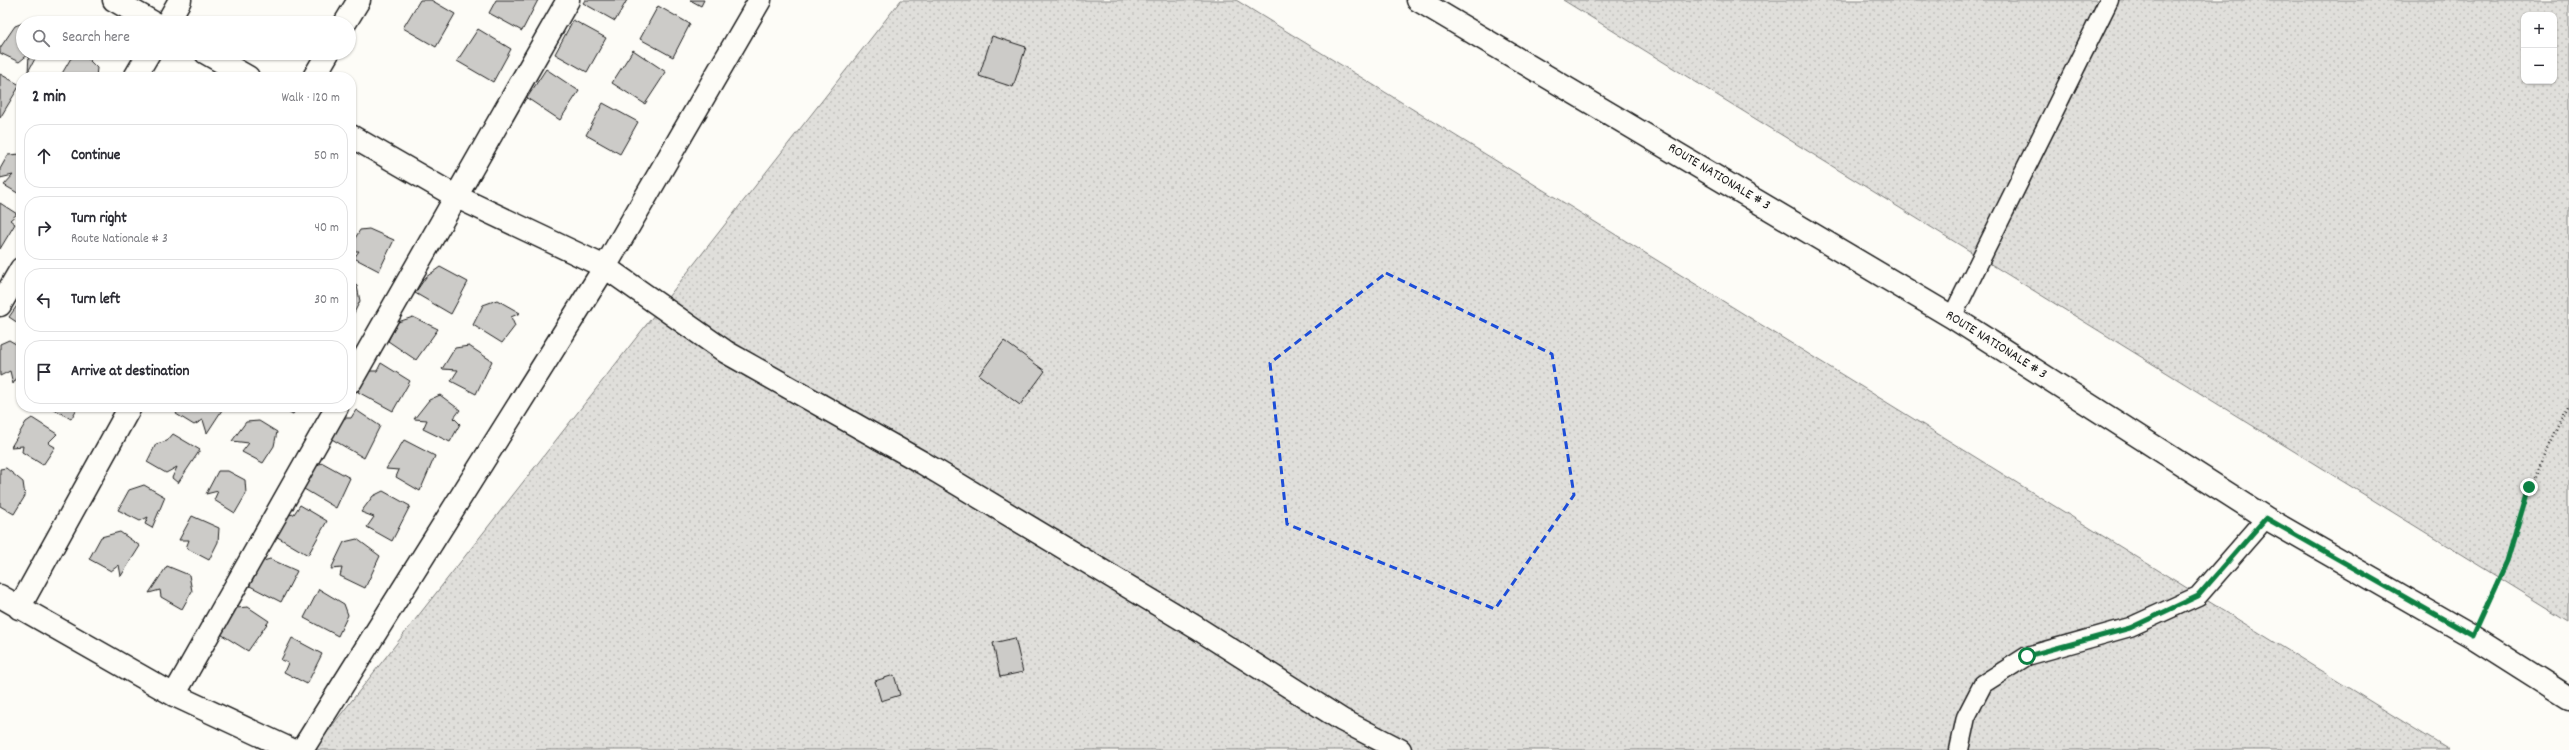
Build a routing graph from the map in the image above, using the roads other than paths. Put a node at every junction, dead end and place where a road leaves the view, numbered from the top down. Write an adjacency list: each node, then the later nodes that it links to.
1 (114, 0): 8 (street)
2 (180, 0): 9 (street)
3 (359, 0): 10 (street)
4 (568, 0): 18 (street)
5 (760, 0): 19 (street)
6 (1418, 0): 22 (street, ROUTE NATIONALE # 3)
7 (2109, 0): 22 (lane)
8 (142, 16)
9 (171, 16)
10 (349, 16)
11 (145, 60): 14 (street)
12 (218, 60): 15 (street)
13 (324, 60): 16 (street)
14 (138, 72)
15 (239, 72)
16 (317, 72)
17 (356, 139): 18 (street)
18 (455, 196): 19 (street); 23 (street)
19 (605, 267): 32 (street); 33 (street)
20 (16, 277): 21 (street)
21 (0, 304)
22 (1952, 317): 26 (street, ROUTE NATIONALE # 3)
23 (356, 372)
24 (127, 412): 28 (street)
25 (333, 412): 29 (street)
26 (2266, 518): 30 (street, ROUTE NATIONALE # 3); 34 (lane)
27 (0, 596): 28 (street)
28 (19, 608): 29 (street)
29 (174, 695): 31 (street)
30 (2569, 698)
31 (292, 750)
32 (302, 750)
33 (1400, 750)
34 (1959, 750)

